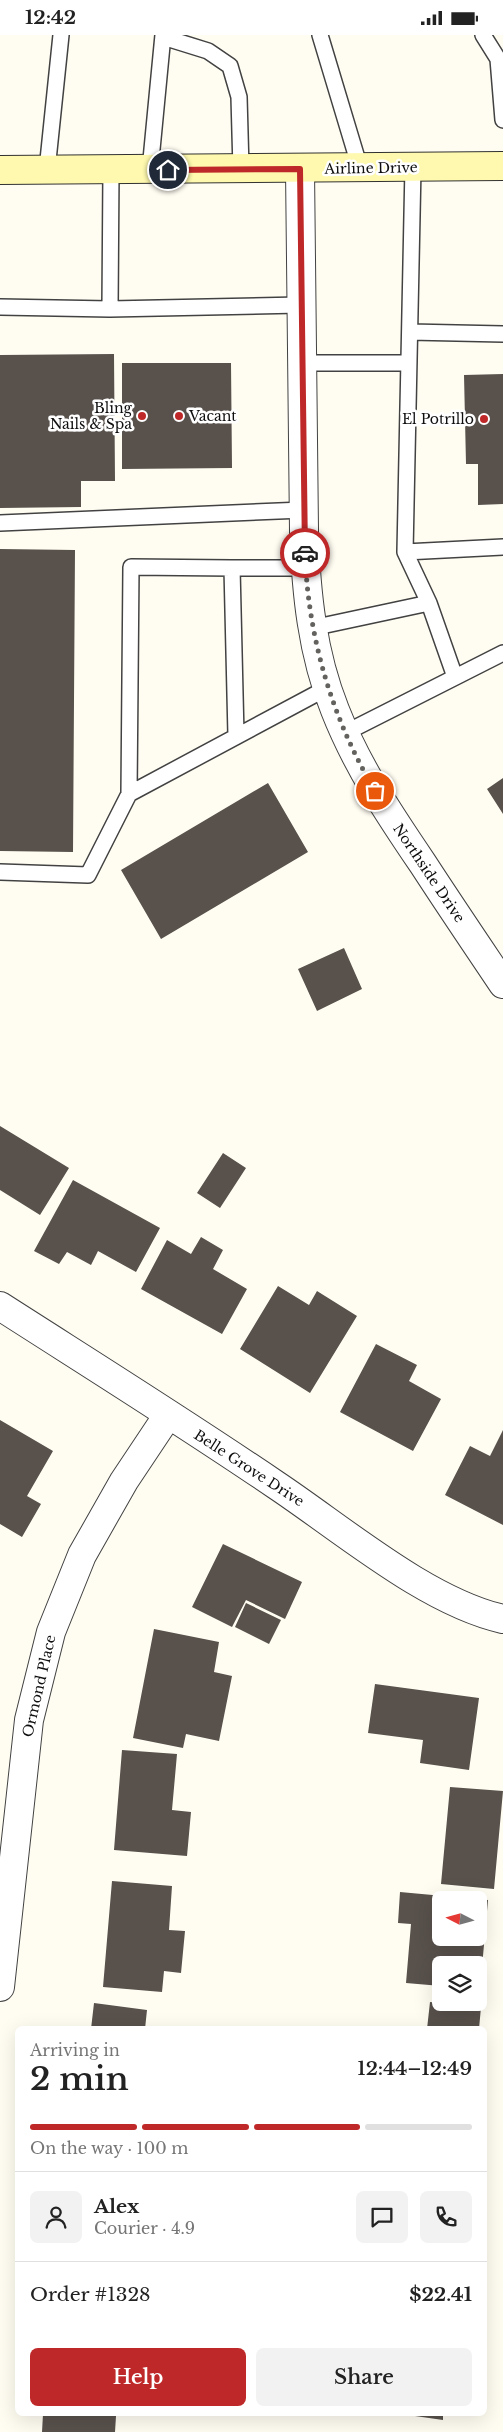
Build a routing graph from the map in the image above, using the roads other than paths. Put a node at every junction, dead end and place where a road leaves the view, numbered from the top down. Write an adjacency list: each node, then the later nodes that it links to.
1 (61, 35): 12 (lane)
2 (320, 35): 8 (lane)
3 (483, 35): 5 (lane)
4 (163, 36): 9 (lane); 14 (lane)
5 (503, 120)
6 (413, 167): 7 (main road, Airline Drive); 8 (main road, Airline Drive); 18 (lane)
7 (503, 167)
8 (360, 168): 10 (main road, Airline Drive)
9 (241, 169): 10 (main road, Airline Drive); 14 (main road, Airline Drive)
10 (300, 169): 15 (street, Northside Drive)
11 (0, 170): 12 (main road, Airline Drive)
12 (48, 170): 13 (main road, Airline Drive)
13 (111, 170): 14 (main road, Airline Drive); 17 (lane)
14 (150, 170)
15 (300, 305): 17 (lane); 20 (street, Northside Drive)
16 (0, 307): 17 (lane)
17 (110, 309)
18 (410, 332): 19 (lane); 21 (lane)
19 (503, 334)
20 (301, 363): 21 (lane); 22 (street, Northside Drive)
21 (409, 363): 25 (lane)
22 (303, 510): 23 (lane); 27 (street, Northside Drive)
23 (0, 523)
24 (503, 547): 25 (lane)
25 (405, 551): 28 (lane)
26 (232, 568): 27 (lane); 34 (lane); 35 (lane)
27 (305, 568): 29 (street, Northside Drive)
28 (429, 603): 29 (lane); 31 (lane)
29 (312, 628): 32 (street, Northside Drive)
30 (503, 653): 31 (lane)
31 (455, 677): 33 (lane)
32 (328, 688): 33 (street, Northside Drive); 34 (lane)
33 (345, 733): 37 (street, Northside Drive)
34 (236, 736): 35 (lane)
35 (129, 794): 36 (lane)
36 (0, 872)
37 (503, 984)
38 (0, 1306): 39 (street, Belle Grove Drive)
39 (168, 1415): 40 (street, Belle Grove Drive); 41 (street, Ormond Place)
40 (503, 1619)
41 (0, 1987)

